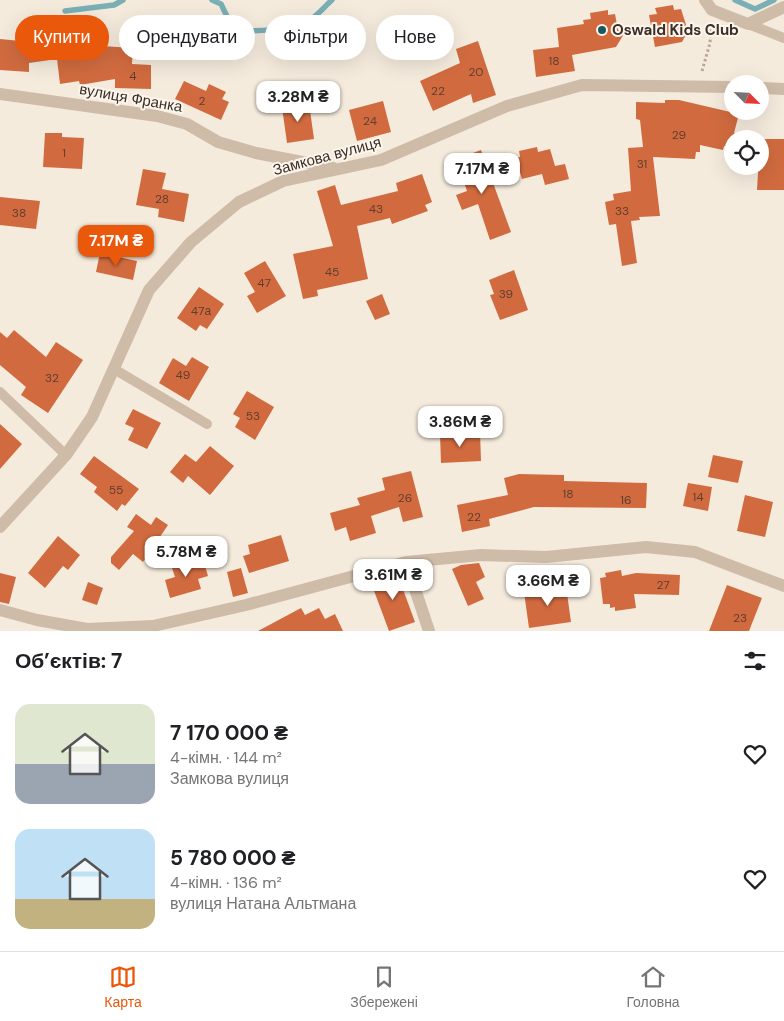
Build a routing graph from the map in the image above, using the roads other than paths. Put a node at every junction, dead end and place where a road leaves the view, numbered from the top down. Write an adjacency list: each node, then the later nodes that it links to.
1 (709, 5): 3 (street)
2 (784, 7): 3 (street)
3 (748, 24): 4 (lane)
4 (784, 38)
5 (724, 87): 9 (street, Замкова вулиця)
6 (769, 88): 7 (street)
7 (784, 89)
8 (0, 94): 9 (street, вулиця Франка)
9 (340, 170): 10 (street, Замкова вулиця)
10 (114, 369): 12 (lane); 13 (street, Замкова вулиця)
11 (0, 392): 13 (lane)
12 (208, 424)
13 (66, 455): 14 (street, Замкова вулиця)
14 (0, 527)
15 (406, 562): 16 (street); 17 (street); 18 (street)
16 (784, 586)
17 (0, 610)
18 (429, 631)

